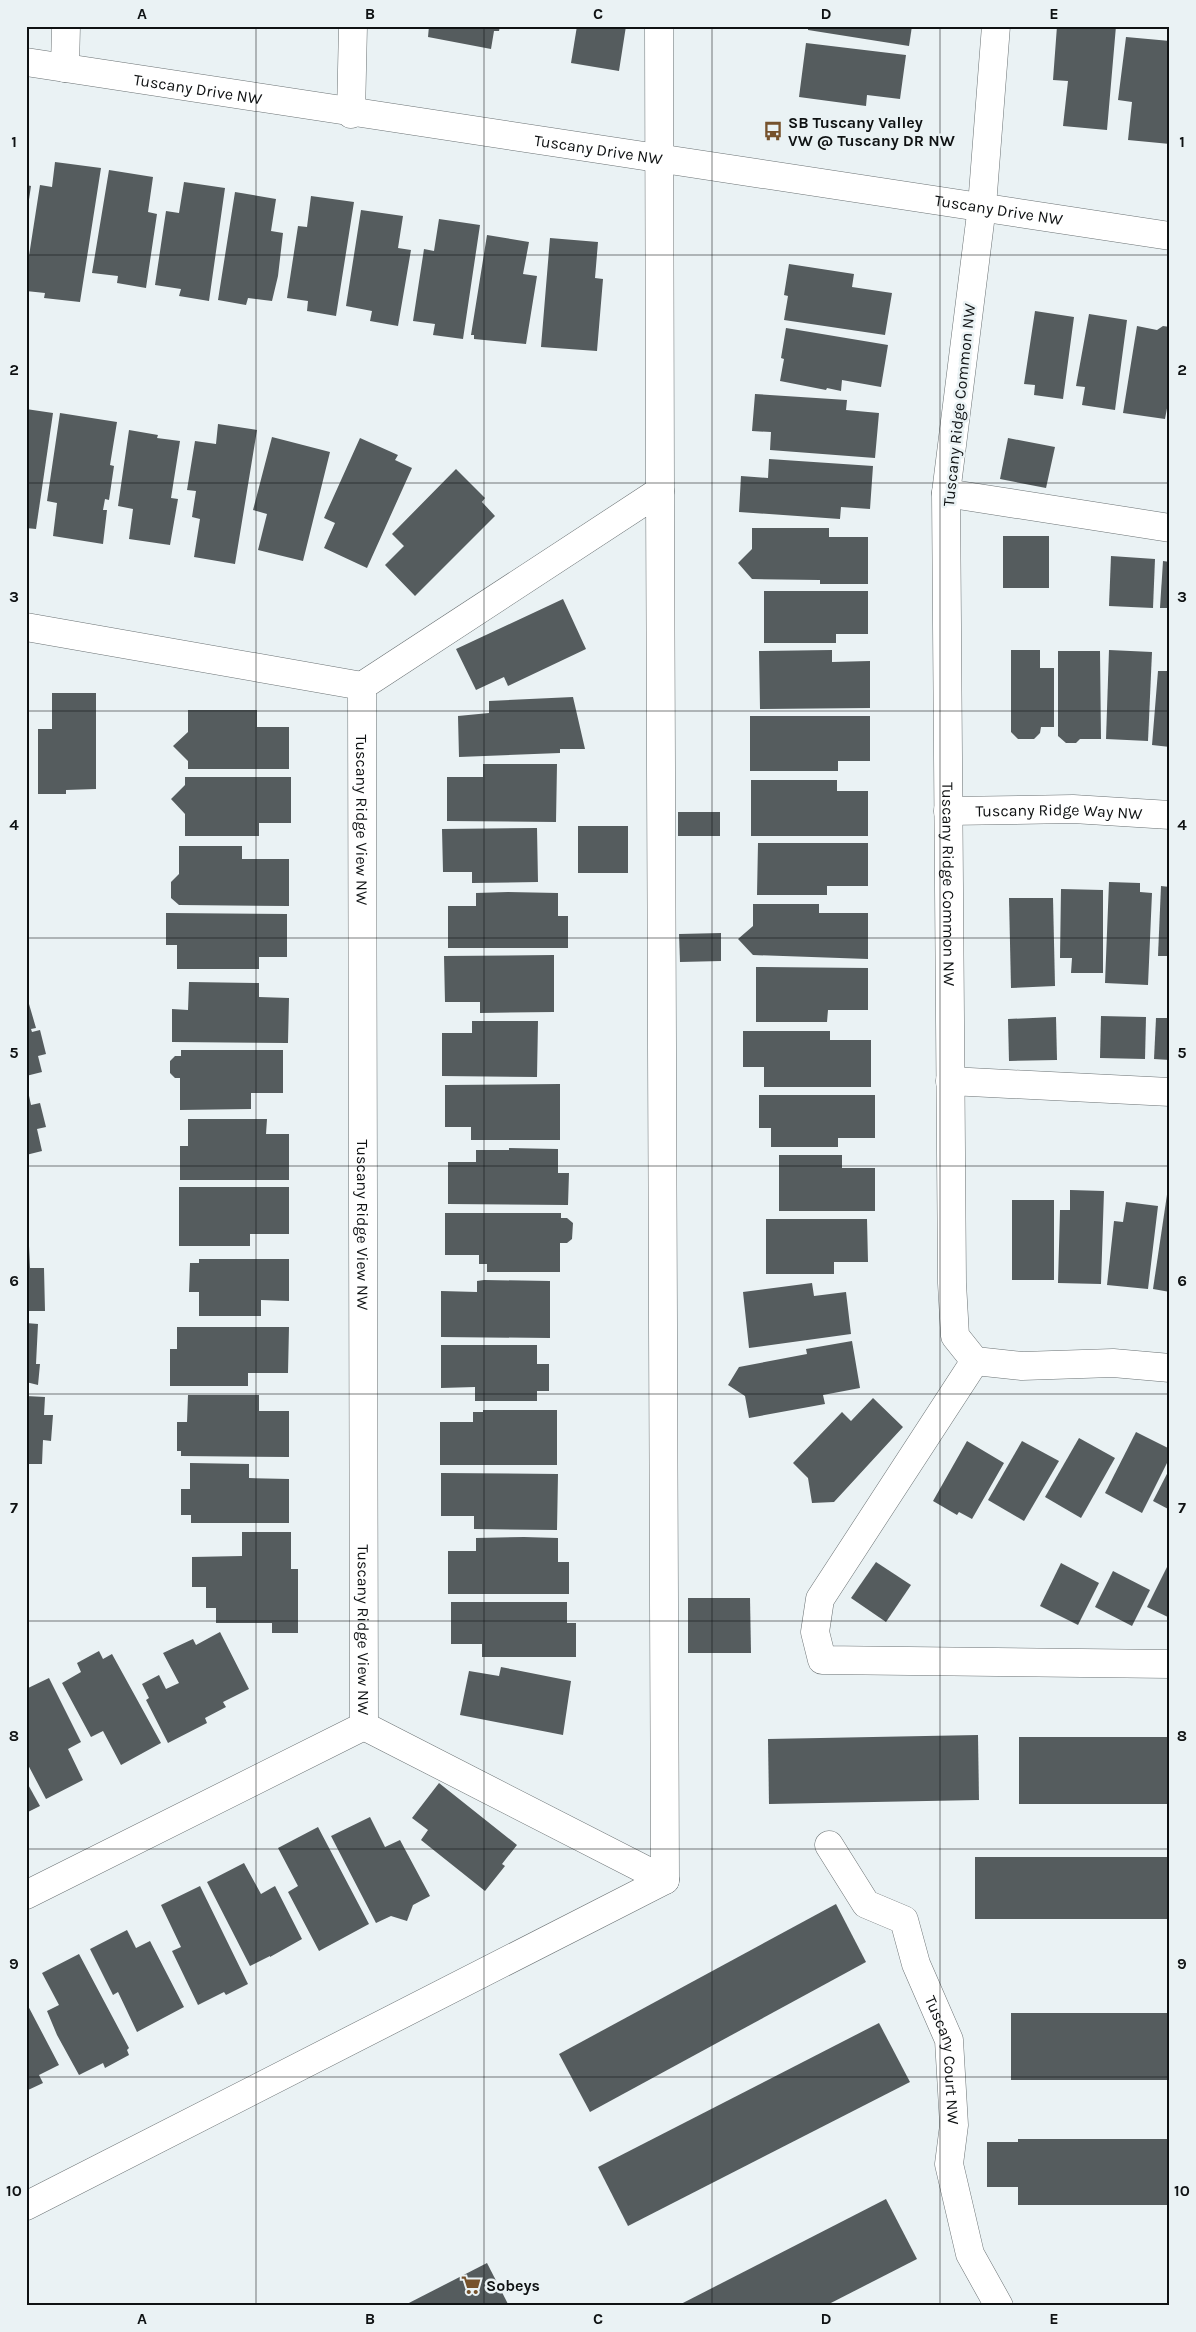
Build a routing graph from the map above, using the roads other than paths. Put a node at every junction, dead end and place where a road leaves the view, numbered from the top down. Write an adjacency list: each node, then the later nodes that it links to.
1 (66, 26): 6 (street)
2 (353, 26): 7 (street)
3 (659, 26): 8 (street)
4 (996, 26): 9 (street, Tuscany Ridge Common NW)
5 (26, 62): 6 (street, Tuscany Drive NW)
6 (65, 68): 7 (street, Tuscany Drive NW)
7 (351, 114): 8 (street, Tuscany Drive NW)
8 (660, 157): 9 (street, Tuscany Drive NW); 11 (street)
9 (982, 206): 10 (street, Tuscany Drive NW); 12 (street, Tuscany Ridge Common NW)
10 (1170, 236)
11 (660, 490): 15 (street); 25 (street)
12 (946, 493): 13 (street); 16 (street, Tuscany Ridge Common NW)
13 (1170, 528)
14 (26, 628): 15 (street)
15 (362, 686): 23 (street, Tuscany Ridge View NW)
16 (948, 811): 17 (street, Tuscany Ridge Way NW); 18 (street, Tuscany Ridge Common NW)
17 (1170, 815)
18 (950, 1081): 19 (street); 20 (street, Tuscany Ridge Common NW)
19 (1170, 1092)
20 (974, 1361): 21 (street); 22 (street)
21 (1170, 1368)
22 (1170, 1664)
23 (364, 1726): 25 (street); 26 (street, Tuscany Ridge View NW)
24 (829, 1845): 28 (street, Tuscany Court NW)
25 (665, 1880): 27 (street)
26 (26, 1895)
27 (26, 2206)
28 (999, 2306)

